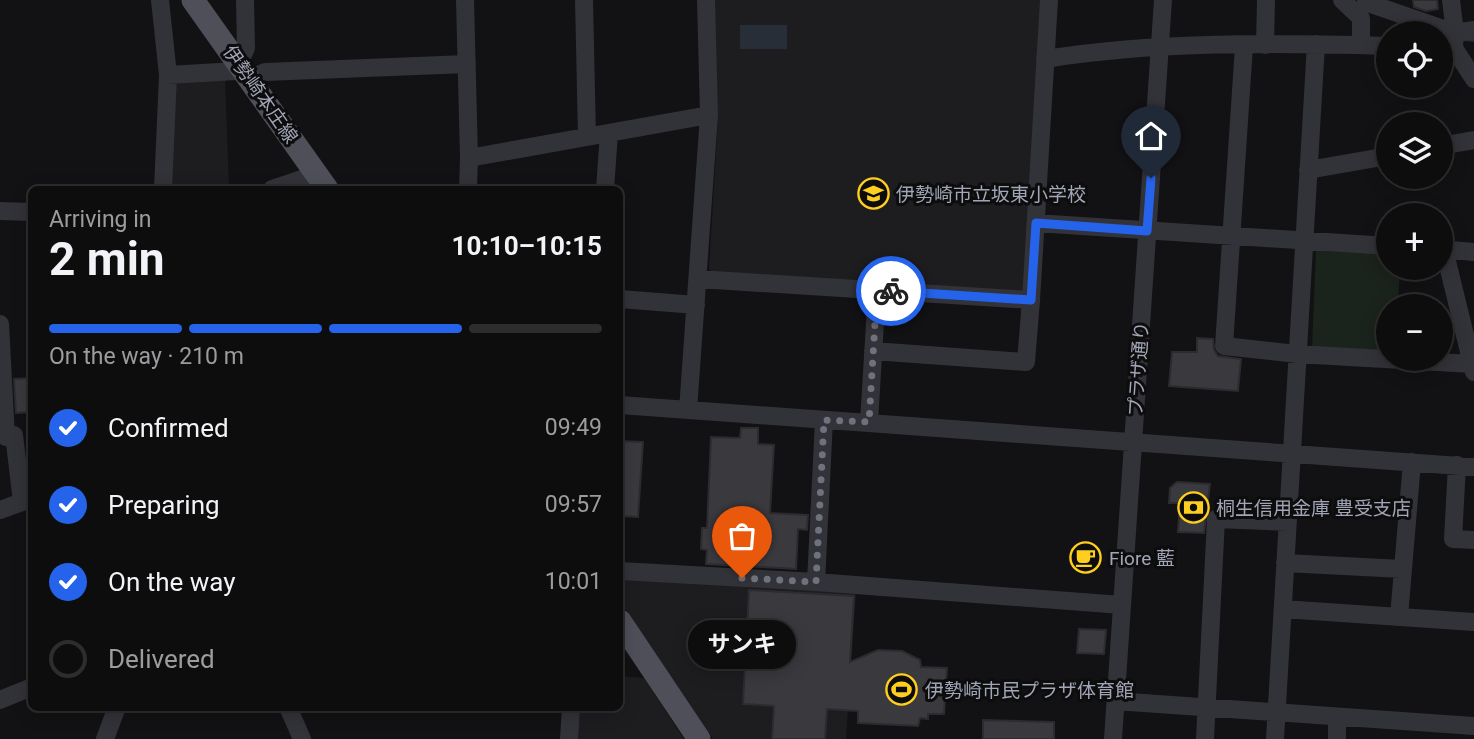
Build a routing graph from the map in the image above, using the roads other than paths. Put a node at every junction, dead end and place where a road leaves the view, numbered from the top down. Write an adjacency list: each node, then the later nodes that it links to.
1 (160, 0): 27 (street)
2 (193, 0): 26 (main road, 伊勢崎本庄線)
3 (245, 0): 26 (street)
4 (465, 0): 25 (street)
5 (584, 0): 31 (street)
6 (706, 0): 29 (street)
7 (1049, 0): 24 (street)
8 (1163, 0): 22 (street, プラザ通り)
9 (1266, 0): 18 (street)
10 (1342, 0): 19 (street)
11 (1366, 0): 13 (street)
12 (1451, 0): 14 (street)
13 (1405, 21)
14 (1451, 21)
15 (1474, 30): 16 (street)
16 (1453, 41)
17 (1316, 44): 18 (street); 19 (street); 36 (street)
18 (1265, 45): 20 (street)
19 (1362, 45): 21 (street)
20 (1244, 46): 22 (street); 46 (street)
21 (1376, 46)
22 (1161, 47): 24 (street); 45 (street, プラザ通り)
23 (1453, 48): 28 (street)
24 (1045, 59): 44 (street)
25 (467, 64): 26 (street); 34 (street)
26 (246, 71): 27 (street); 37 (main road, 伊勢崎本庄線)
27 (168, 75): 38 (street)
28 (1474, 79)
29 (709, 115): 30 (street); 51 (street)
30 (609, 133): 31 (street); 41 (street)
31 (587, 136): 34 (street)
32 (1474, 140): 33 (street)
33 (1453, 144)
34 (469, 158): 40 (street)
35 (1376, 158): 36 (street)
36 (1308, 170): 47 (street)
37 (322, 182): 39 (street)
38 (163, 186)
39 (293, 186)
40 (468, 186)
41 (605, 186)
42 (0, 211): 43 (street)
43 (28, 212)
44 (1036, 223): 45 (street); 55 (street)
45 (1147, 231): 46 (street); 66 (street, プラザ通り)
46 (1232, 237): 47 (street); 59 (street)
47 (1304, 242): 48 (street); 59 (street)
48 (1376, 245)
49 (1453, 250): 50 (street)
50 (1474, 252)
51 (698, 279): 53 (street); 56 (street)
52 (1450, 280): 60 (street)
53 (877, 290): 55 (street); 58 (street)
54 (623, 299): 56 (street)
55 (1031, 300): 58 (street)
56 (696, 305): 62 (street)
57 (0, 324): 65 (street)
58 (873, 351): 64 (street)
59 (1297, 354): 60 (street); 67 (street)
60 (1473, 368)
61 (623, 405): 62 (street)
62 (688, 410): 63 (street)
63 (824, 420): 64 (street); 76 (street)
64 (869, 422): 66 (street)
65 (13, 436): 70 (street)
66 (1133, 442): 67 (street); 77 (street, プラザ通り)
67 (1291, 453): 68 (street); 71 (street)
68 (1412, 462): 69 (street); 74 (street)
69 (1466, 466): 72 (street)
70 (0, 509)
71 (1288, 522): 73 (street); 85 (street)
72 (1474, 540)
73 (1285, 563): 74 (street); 78 (street)
74 (1402, 569): 79 (street)
75 (623, 571): 76 (street)
76 (816, 582): 77 (street)
77 (1122, 605): 84 (street, プラザ通り)
78 (1283, 609): 79 (street); 89 (street)
79 (1399, 617): 80 (street)
80 (1474, 622)
81 (623, 625): 95 (main road)
82 (28, 689): 83 (street)
83 (0, 700)
84 (1115, 701): 85 (street); 96 (street, プラザ通り)
85 (1207, 708): 89 (street); 97 (street)
86 (116, 711): 92 (street)
87 (290, 711): 93 (street)
88 (571, 711): 94 (street)
89 (1276, 714): 90 (street); 98 (street)
90 (1336, 718): 91 (street); 99 (street)
91 (1474, 726)
92 (105, 739)
93 (302, 739)
94 (569, 739)
95 (699, 739)
96 (1113, 739)
97 (1205, 739)
98 (1275, 739)
99 (1337, 739)

